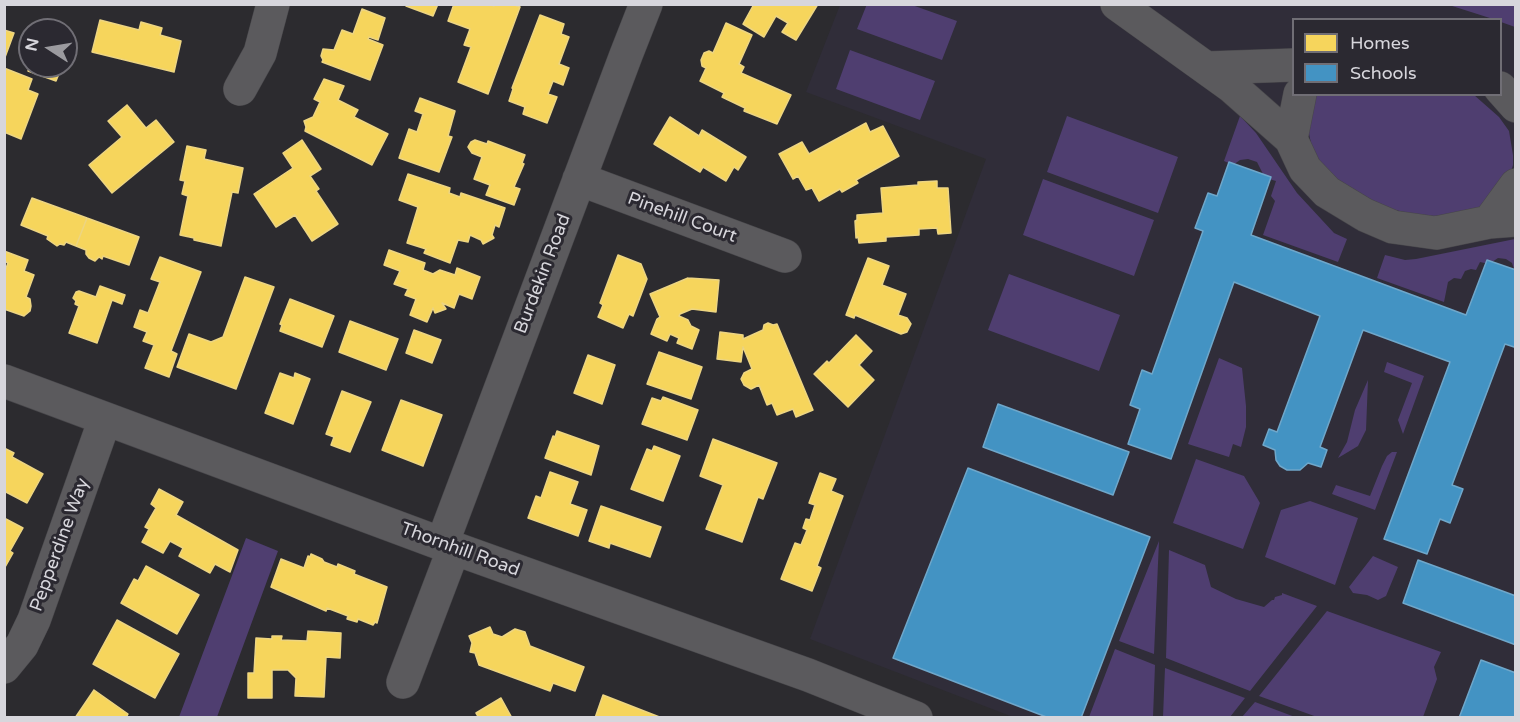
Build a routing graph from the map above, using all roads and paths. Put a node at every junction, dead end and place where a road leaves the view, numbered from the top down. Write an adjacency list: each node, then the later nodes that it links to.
1 (273, 4): 6 (street)
2 (646, 4): 11 (street, Burdekin Road)
3 (1117, 4): 5 (street)
4 (1292, 65): 5 (street)
5 (1206, 68): 10 (street)
6 (240, 89)
7 (1502, 90): 9 (street)
8 (1300, 96): 10 (street)
9 (1515, 106)
10 (1291, 139): 13 (street)
11 (579, 179): 14 (street, Pinehill Court); 17 (street, Burdekin Road)
12 (1515, 185): 13 (street)
13 (1502, 221)
14 (784, 256)
15 (4, 381): 16 (street, Thornhill Road)
16 (105, 419): 17 (street, Thornhill Road); 18 (street, Pepperdine Way)
17 (448, 546): 19 (street, Burdekin Road); 20 (street, Thornhill Road)
18 (4, 667)
19 (403, 682)
20 (916, 717)

